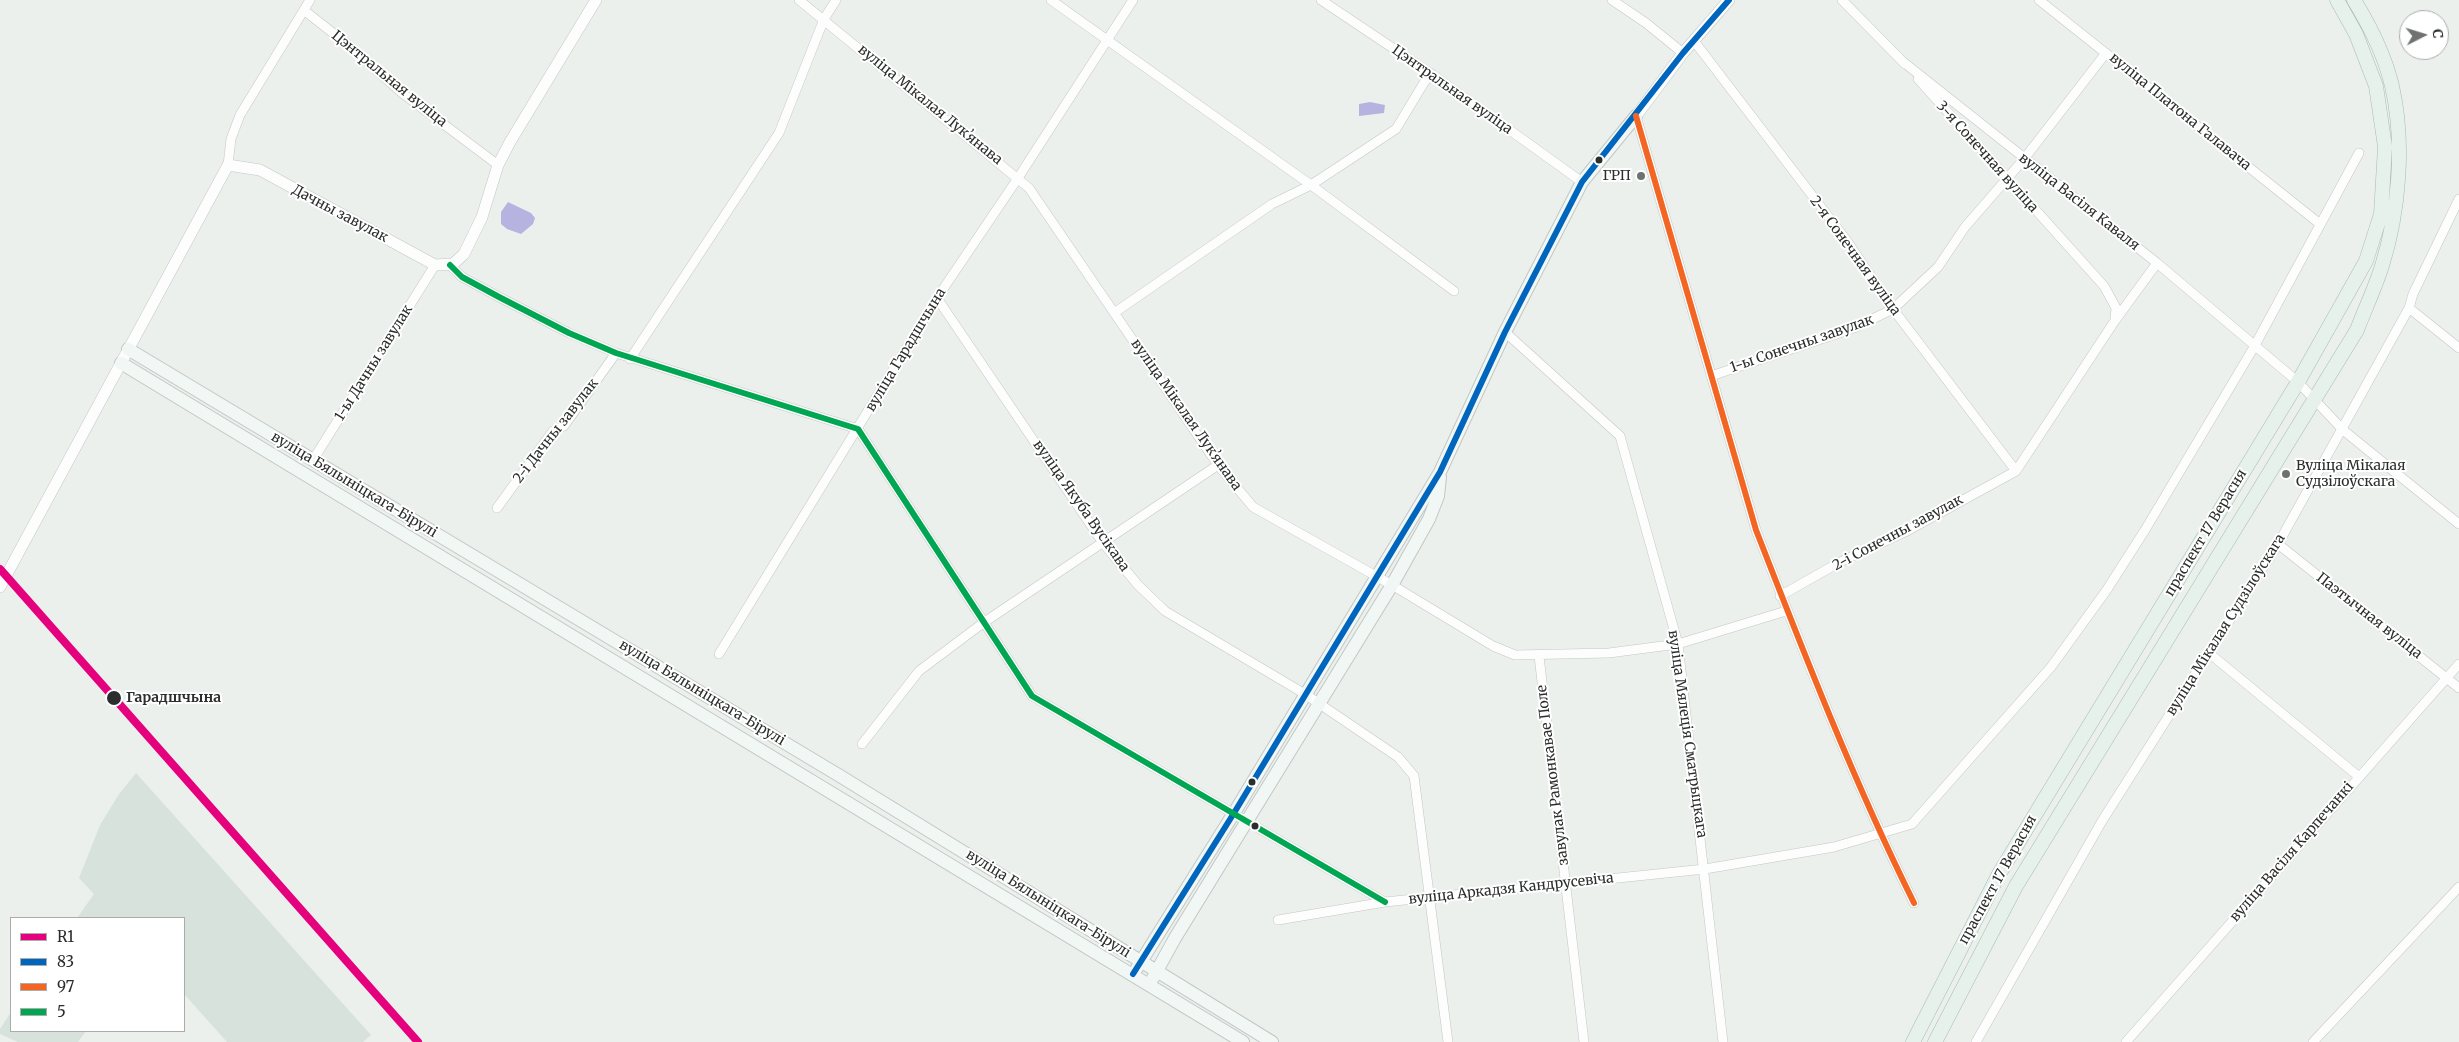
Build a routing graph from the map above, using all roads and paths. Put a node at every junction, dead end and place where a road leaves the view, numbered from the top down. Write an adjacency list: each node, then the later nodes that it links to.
1 (310, 0): 14 (street)
2 (596, 0): 26 (street)
3 (799, 0): 15 (street, вуліца Мікалая Лукʼянава)
4 (836, 0): 15 (street)
5 (1052, 0): 16 (street)
6 (1133, 0): 16 (street)
7 (1321, 0): 21 (street, Цэнтральная вуліца)
8 (1612, 0): 18 (street)
9 (1729, 0): 17 (street)
10 (1842, 0): 20 (street, 3-я Сонечная вуліца)
11 (2039, 0): 19 (street, вуліца Платона Галавача)
12 (2337, 0): 50 (main road, праспект 17 Верасня)
13 (2354, 0): 51 (main road, праспект 17 Верасня)
14 (305, 11): 25 (street); 26 (street, Цэнтральная вуліца)
15 (824, 19): 27 (street, вуліца Мікалая Лукʼянава); 47 (street)
16 (1107, 39): 27 (street); 30 (street)
17 (1694, 41): 18 (street); 39 (street, 2-я Сонечная вуліца)
18 (1683, 53): 22 (street)
19 (2106, 53): 24 (street, 1-ы Сонечны завулак); 32 (street, вуліца Платона Галавача)
20 (1902, 61): 24 (street, вуліца Васіля Каваля); 28 (street, 3-я Сонечная вуліца)
21 (1433, 75): 29 (street, Цэнтральная вуліца); 30 (street)
22 (1636, 116): 29 (main road); 49 (street)
23 (2359, 152): 32 (street)
24 (2024, 159): 28 (street, 1-ы Сонечны завулак); 33 (street, вуліца Васіля Каваля)
25 (228, 165): 34 (street, Дачны завулак); 45 (street)
26 (498, 165): 35 (street)
27 (1018, 178): 37 (street, вуліца Гарадшчына); 40 (street, вуліца Мікалая Лукʼянава)
28 (2006, 180): 39 (street, 1-ы Сонечны завулак); 41 (street, 3-я Сонечная вуліца)
29 (1582, 182): 42 (main road)
30 (1311, 185): 36 (street); 40 (street)
31 (2459, 199): 38 (street, вуліца Мікалая Судзілоўскага)
32 (2320, 224): 43 (street)
33 (2157, 263): 41 (street); 43 (street, вуліца Васіля Каваля)
34 (435, 265): 35 (street, Дачны завулак); 54 (street, 1-ы Дачны завулак)
35 (450, 265): 46 (street)
36 (1454, 291)
37 (937, 298): 52 (street, вуліца Гарадшчына); 60 (street, вуліца Якуба Вусікава)
38 (2409, 308): 44 (street); 53 (street, вуліца Мікалая Судзілоўскага)
39 (1892, 309): 49 (street, 1-ы Сонечны завулак); 56 (street, 2-я Сонечная вуліца)
40 (1114, 313): 55 (street, вуліца Мікалая Лукʼянава)
41 (2114, 322): 56 (street)
42 (1505, 332): 57 (main road); 68 (street, вуліца Мялеція Сматрыцкага)
43 (2254, 347): 50 (street, вуліца Васіля Каваля); 81 (street)
44 (2459, 348)
45 (128, 349): 48 (street); 54 (main road, вуліца Бялыніцкага-Бірулі)
46 (616, 353): 47 (street); 58 (street, 2-і Дачны завулак)
47 (630, 358): 52 (street)
48 (121, 363): 64 (street); 91 (main road, вуліца Бялыніцкага-Бірулі)
49 (1711, 376): 65 (street)
50 (2298, 382): 51 (street, вуліца Васіля Каваля); 98 (main road, праспект 17 Верасня)
51 (2316, 401): 53 (street, вуліца Васіля Каваля); 99 (main road, праспект 17 Верасня)
52 (858, 429): 67 (street); 70 (street, вуліца Гарадшчына)
53 (2343, 430): 59 (street, вуліца Васіля Каваля); 61 (street, вуліца Мікалая Судзілоўскага)
54 (313, 460): 89 (main road, вуліца Бялыніцкага-Бірулі)
55 (1218, 465): 60 (street); 62 (street, вуліца Мікалая Лукʼянава)
56 (2016, 471): 65 (street, 2-і Сонечны завулак)
57 (1440, 472): 62 (main road); 63 (main road)
58 (497, 508)
59 (2459, 524)
60 (1103, 543): 67 (street); 75 (street, вуліца Якуба Вусікава)
61 (2278, 544): 69 (street, вуліца Мікалая Судзілоўскага); 73 (street, Паэтычная вуліца)
62 (1378, 577): 63 (street, вуліца Мікалая Лукʼянава); 75 (main road)
63 (1392, 585): 71 (street, вуліца Мікалая Лукʼянава); 76 (main road)
64 (0, 587)
65 (1780, 596): 66 (street)
66 (1786, 611): 68 (street, вуліца Мікалая Лукʼянава); 81 (street)
67 (983, 623): 77 (street); 79 (street)
68 (1678, 644): 71 (street, вуліца Мікалая Лукʼянава); 82 (street, вуліца Мялеція Сматрыцкага)
69 (2210, 653): 78 (street); 100 (street, вуліца Мікалая Судзілоўскага)
70 (719, 654)
71 (1539, 656): 83 (street, завулак Рамонкавае Поле)
72 (2459, 664): 73 (street, вуліца Васіля Карпечанкі)
73 (2448, 677): 74 (street, Паэтычная вуліца); 78 (street, вуліца Васіля Карпечанкі)
74 (2459, 688)
75 (1305, 694): 76 (street, вуліца Якуба Вусікава); 79 (main road)
76 (1319, 703): 80 (main road); 85 (street, вуліца Якуба Вусікава)
77 (862, 744)
78 (2358, 776): 101 (street, вуліца Васіля Карпечанкі)
79 (1234, 813): 80 (street); 89 (main road)
80 (1248, 821): 86 (street); 90 (main road)
81 (1880, 834): 82 (street, вуліца Аркадзя Кандрусевіча); 87 (street)
82 (1705, 868): 83 (street, вуліца Аркадзя Кандрусевіча); 97 (street, вуліца Мялеція Сматрыцкага)
83 (1566, 883): 85 (street, вуліца Аркадзя Кандрусевіча); 96 (street, завулак Рамонкавае Поле)
84 (2459, 887): 102 (street)
85 (1431, 897): 86 (street, вуліца Аркадзя Кандрусевіча); 95 (street, вуліца Якуба Вусікава)
86 (1385, 902): 88 (street, вуліца Аркадзя Кандрусевіча)
87 (1914, 903)
88 (1278, 920)
89 (1141, 961): 90 (main road, вуліца Бялыніцкага-Бірулі); 91 (main road)
90 (1157, 972): 92 (main road); 94 (main road, вуліца Бялыніцкага-Бірулі)
91 (1133, 974): 92 (main road, вуліца Бялыніцкага-Бірулі)
92 (1150, 985): 93 (main road, вуліца Бялыніцкага-Бірулі)
93 (1243, 1042)
94 (1272, 1042)
95 (1448, 1042)
96 (1584, 1042)
97 (1723, 1042)
98 (1913, 1042)
99 (1935, 1042)
100 (1976, 1042)
101 (2126, 1042)
102 (2313, 1042)

